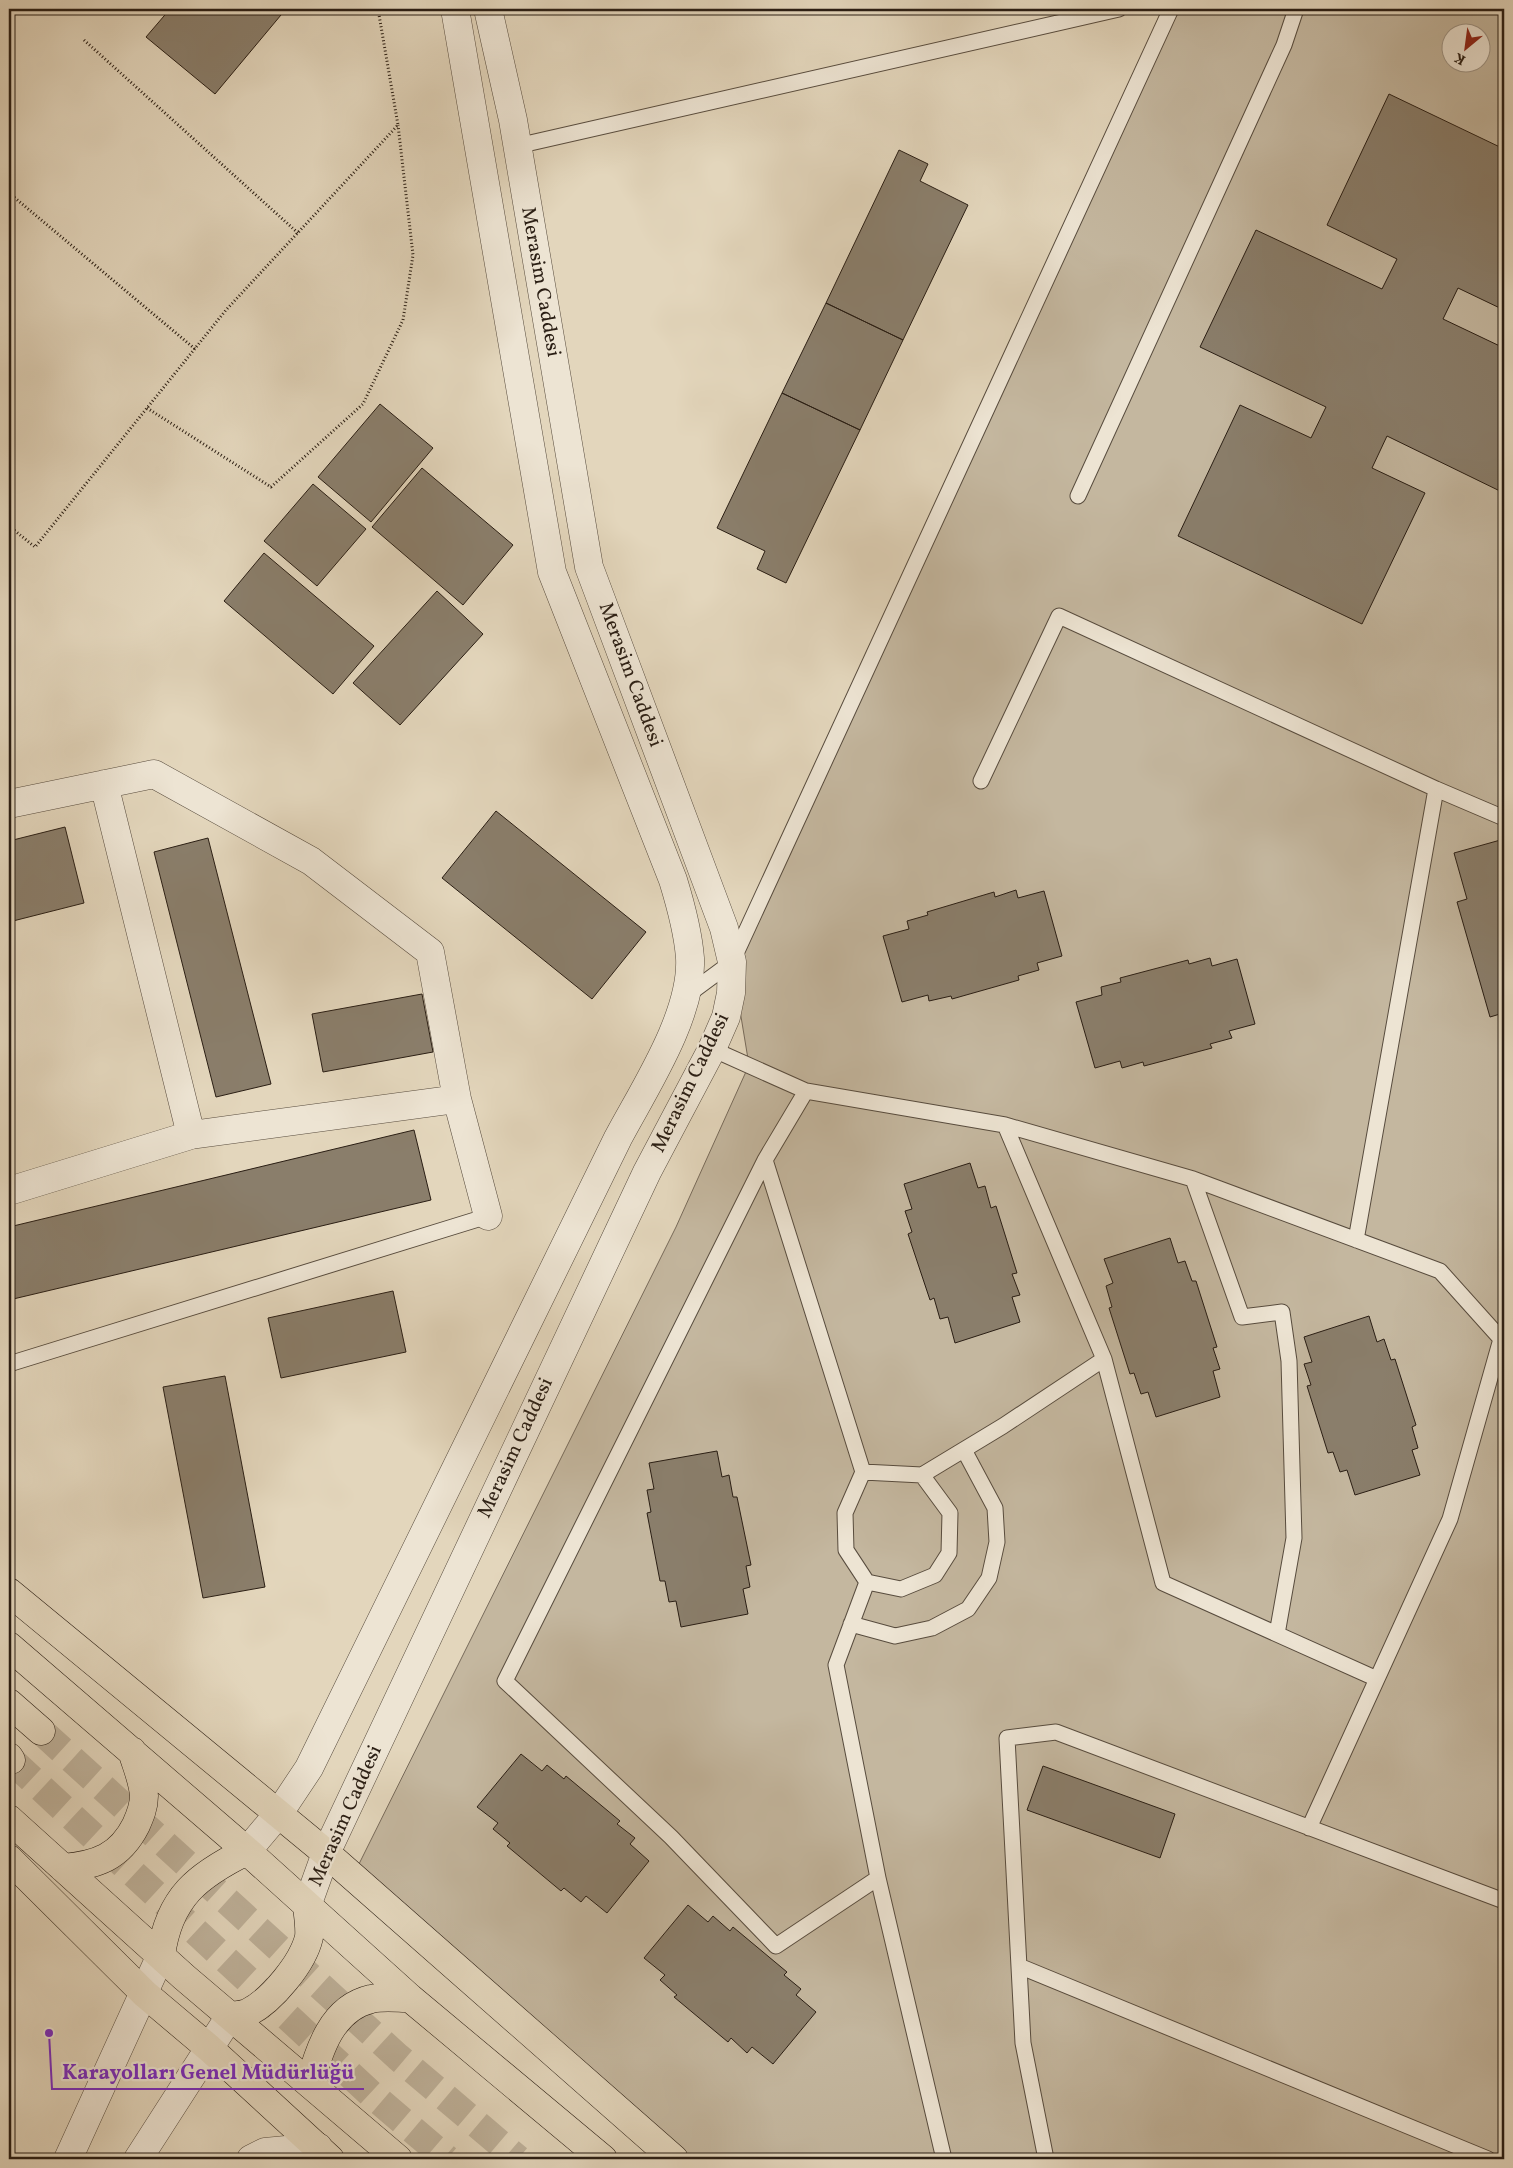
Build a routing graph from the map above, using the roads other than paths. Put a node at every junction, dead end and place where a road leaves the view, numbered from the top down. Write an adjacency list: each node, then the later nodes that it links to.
1 (456, 9): 14 (street, Merasim Caddesi)
2 (488, 9): 6 (street, Merasim Caddesi)
3 (1119, 9): 6 (lane)
4 (1171, 9): 13 (lane)
5 (1296, 9): 7 (lane)
6 (517, 146): 13 (street, Merasim Caddesi)
7 (1078, 496)
8 (981, 781): 10 (lane)
9 (104, 784): 11 (street); 17 (street); 19 (street)
10 (1436, 789): 12 (lane); 24 (lane)
11 (9, 804)
12 (1504, 818)
13 (732, 962): 14 (lane); 15 (street, Merasim Caddesi)
14 (686, 996): 39 (street, Merasim Caddesi)
15 (712, 1049): 16 (lane); 43 (street, Merasim Caddesi)
16 (806, 1091): 18 (lane); 20 (lane)
17 (457, 1099): 19 (street); 23 (street)
18 (1005, 1125): 21 (lane); 25 (lane)
19 (191, 1136): 22 (street)
20 (765, 1160): 28 (lane); 46 (lane)
21 (1194, 1179): 24 (lane); 33 (lane)
22 (9, 1191)
23 (488, 1216): 26 (lane)
24 (1356, 1240): 35 (lane)
25 (1104, 1359): 27 (lane); 33 (lane)
26 (9, 1364)
27 (964, 1450): 29 (lane); 32 (lane)
28 (862, 1472): 29 (lane); 30 (lane)
29 (922, 1475): 30 (lane)
30 (867, 1582): 32 (lane)
31 (9, 1592): 39 (main road)
32 (851, 1624): 46 (lane)
33 (1277, 1634): 35 (lane)
34 (9, 1646): 38 (main road)
35 (1377, 1679): 41 (lane)
36 (9, 1703): 37 (main road)
37 (42, 1731)
38 (132, 1751): 42 (main road); 45 (main road)
39 (279, 1813): 42 (street, Merasim Caddesi); 43 (main road)
40 (9, 1819): 45 (main road)
41 (1309, 1828): 47 (lane); 50 (lane)
42 (247, 1851): 48 (main road); 49 (main road)
43 (326, 1853): 48 (street, Merasim Caddesi); 62 (main road)
44 (9, 1860): 51 (main road)
45 (63, 1868): 49 (main road)
46 (878, 1878): 63 (lane)
47 (1504, 1901)
48 (307, 1906): 52 (main road); 53 (main road)
49 (161, 1955): 51 (street); 53 (main road)
50 (1019, 1966): 64 (lane); 65 (lane)
51 (145, 1994): 54 (main road); 57 (street)
52 (410, 1998): 55 (main road); 61 (main road)
53 (230, 2016): 54 (street); 55 (main road)
54 (208, 2048): 56 (main road); 58 (street)
55 (310, 2083): 60 (main road)
56 (324, 2153): 59 (street)
57 (68, 2159)
58 (138, 2159)
59 (251, 2159)
60 (398, 2159)
61 (603, 2159)
62 (674, 2159)
63 (944, 2159)
64 (1046, 2159)
65 (1488, 2159)

